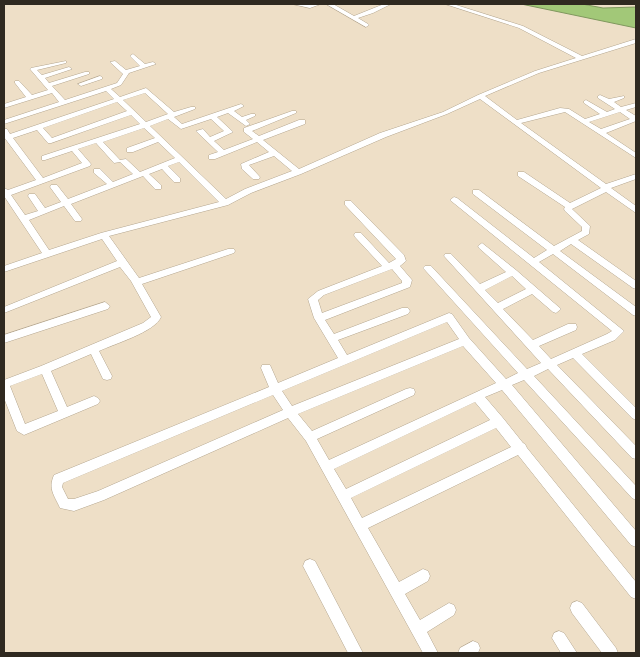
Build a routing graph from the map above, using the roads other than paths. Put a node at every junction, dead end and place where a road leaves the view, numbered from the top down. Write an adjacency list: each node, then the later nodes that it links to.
1 (295, 4): 2 (street)
2 (318, 4)
3 (329, 4): 6 (street)
4 (388, 4): 6 (street)
5 (448, 4): 10 (street)
6 (353, 18): 7 (street)
7 (366, 25)
8 (636, 41): 10 (street)
9 (133, 56): 14 (street)
10 (582, 58): 26 (street)
11 (64, 62): 18 (street)
12 (113, 62): 17 (street)
13 (152, 64): 14 (street)
14 (144, 67): 17 (street)
15 (69, 69): 18 (street)
16 (88, 73): 21 (street)
17 (124, 77): 22 (street)
18 (40, 78): 21 (street)
19 (100, 78): 24 (street)
20 (17, 82): 28 (street)
21 (50, 88): 28 (street); 30 (street)
22 (108, 88): 24 (street); 29 (street)
23 (608, 93): 31 (street)
24 (91, 94): 30 (street)
25 (4, 96): 33 (street)
26 (480, 96): 51 (street); 71 (street)
27 (600, 97): 31 (street)
28 (31, 98): 33 (street)
29 (119, 99): 39 (street); 44 (street); 53 (street)
30 (64, 102): 49 (street)
31 (608, 102): 37 (street)
32 (635, 104): 37 (street)
33 (7, 105)
34 (587, 105): 42 (street)
35 (241, 106): 38 (street)
36 (193, 108): 44 (street)
37 (620, 109): 42 (street); 46 (street)
38 (229, 110): 43 (street); 45 (street)
39 (132, 112): 52 (street); 53 (street)
40 (264, 112): 47 (street)
41 (294, 112): 47 (street)
42 (606, 114): 48 (street)
43 (253, 115)
44 (172, 116): 45 (street); 52 (street)
45 (212, 116): 60 (street)
46 (635, 118): 55 (street)
47 (274, 120): 58 (street)
48 (584, 121): 51 (street); 55 (street)
49 (4, 122)
50 (302, 122): 58 (street)
51 (516, 122): 81 (street)
52 (146, 125): 57 (street); 59 (street)
53 (38, 127): 56 (street)
54 (200, 131): 60 (street)
55 (601, 132): 65 (street)
56 (6, 134): 77 (street)
57 (160, 139): 62 (street); 68 (street)
58 (258, 139): 63 (street); 64 (street)
59 (98, 140): 61 (street); 72 (street)
60 (209, 140): 64 (street)
61 (74, 148): 67 (street); 77 (street)
62 (130, 150)
63 (274, 152): 71 (street); 75 (street)
64 (223, 153): 66 (street)
65 (636, 156)
66 (212, 157)
67 (45, 158)
68 (180, 159): 69 (street); 86 (street)
69 (164, 166): 72 (street); 76 (street)
70 (98, 171): 78 (street)
71 (298, 172): 86 (street)
72 (142, 174): 78 (street); 80 (street)
73 (521, 174): 89 (street)
74 (636, 176): 81 (street)
75 (256, 177)
76 (178, 180)
77 (41, 181): 83 (street)
78 (112, 186): 88 (street)
79 (54, 187): 88 (street)
80 (158, 187)
81 (606, 188): 89 (street); 90 (street)
82 (476, 192): 99 (street)
83 (5, 194): 92 (street)
84 (32, 196): 91 (street)
85 (454, 200): 102 (street)
86 (225, 203): 95 (street)
87 (348, 203): 104 (street)
88 (66, 204): 91 (street); 93 (street)
89 (570, 206): 96 (street)
90 (636, 210)
91 (44, 212): 92 (street)
92 (24, 219): 100 (street)
93 (78, 219)
94 (358, 235): 104 (street)
95 (104, 236): 100 (street); 103 (street)
96 (573, 240): 99 (street); 109 (street)
97 (482, 246): 107 (street)
98 (231, 250): 108 (street)
99 (554, 251): 102 (street); 117 (street)
100 (47, 254): 106 (street)
101 (448, 256): 111 (street)
102 (533, 262): 125 (street)
103 (122, 263): 108 (street); 115 (street)
104 (391, 266): 118 (street); 118 (street)
105 (428, 268): 130 (street)
106 (4, 269)
107 (513, 272): 110 (street); 111 (street)
108 (137, 282): 124 (street)
109 (636, 286)
110 (533, 289): 113 (street); 114 (street)
111 (479, 290): 113 (street)
112 (104, 306): 120 (street)
113 (496, 308): 123 (street)
114 (556, 309)
115 (5, 310)
116 (406, 311): 121 (street)
117 (636, 312)
118 (318, 318): 121 (street)
119 (572, 327): 123 (street)
120 (4, 339)
121 (331, 339): 126 (street)
122 (465, 341): 126 (street); 132 (street); 138 (street)
123 (531, 345): 127 (street)
124 (93, 349): 129 (street); 131 (street)
125 (574, 353): 127 (street); 140 (street)
126 (346, 361): 134 (street)
127 (549, 364): 130 (street); 144 (street)
128 (266, 368): 134 (street)
129 (45, 370): 133 (street); 139 (street)
130 (525, 374): 132 (street); 146 (street)
131 (106, 376)
132 (504, 384): 136 (street); 149 (street)
133 (4, 385): 139 (street)
134 (275, 389): 138 (street); 138 (street)
135 (410, 392): 142 (street)
136 (477, 396): 141 (street); 145 (street)
137 (94, 401): 139 (street)
138 (290, 412): 142 (street)
139 (65, 414)
140 (636, 415)
141 (499, 420): 143 (street); 147 (street)
142 (310, 437): 145 (street)
143 (521, 448): 148 (street); 153 (street)
144 (636, 454)
145 (326, 467): 147 (street)
146 (636, 494)
147 (343, 496): 148 (street)
148 (360, 525): 152 (street)
149 (636, 541)
150 (310, 566): 158 (street)
151 (424, 576): 152 (street)
152 (396, 591): 156 (street)
153 (636, 592)
154 (577, 608): 161 (street)
155 (449, 610): 156 (street)
156 (418, 629): 159 (street)
157 (559, 638): 160 (street)
158 (356, 653)
159 (431, 653)
160 (570, 653)
161 (610, 653)

